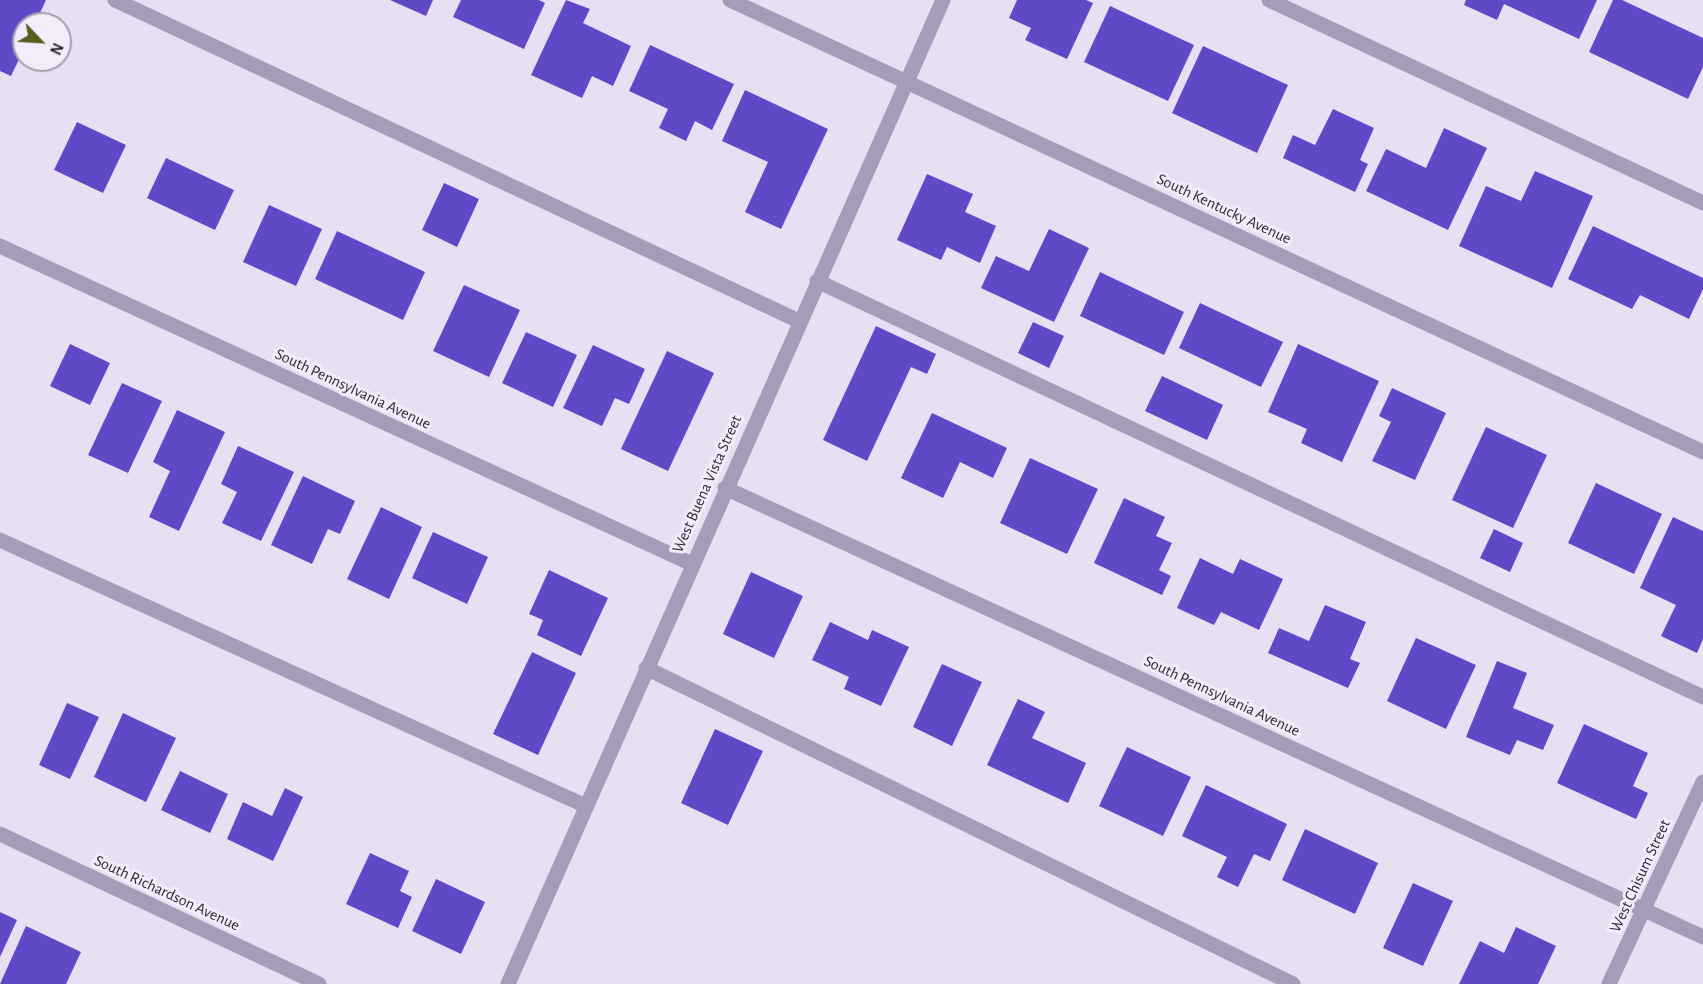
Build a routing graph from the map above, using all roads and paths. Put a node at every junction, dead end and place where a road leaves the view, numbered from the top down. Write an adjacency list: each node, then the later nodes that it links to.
1 (115, 0): 9 (street)
2 (730, 0): 5 (street, South Kentucky Avenue)
3 (943, 0): 5 (street, West Buena Vista Street)
4 (1269, 0): 6 (street)
5 (906, 81): 8 (street, West Buena Vista Street); 10 (street, South Kentucky Avenue)
6 (1703, 203)
7 (0, 246): 13 (street, South Pennsylvania Avenue)
8 (817, 281): 9 (street, West Buena Vista Street); 15 (street)
9 (799, 321): 11 (street, West Buena Vista Street)
10 (1703, 452)
11 (725, 488): 13 (street, West Buena Vista Street); 19 (street, South Pennsylvania Avenue)
12 (0, 540): 17 (street)
13 (692, 564): 14 (street, West Buena Vista Street)
14 (646, 668): 17 (street, West Buena Vista Street); 23 (street)
15 (1703, 697)
16 (1703, 782): 19 (street, West Chisum Street)
17 (586, 806): 22 (street, West Buena Vista Street)
18 (0, 834): 21 (street, South Richardson Avenue)
19 (1644, 909): 20 (street, South Pennsylvania Avenue); 24 (street, West Chisum Street)
20 (1703, 937)
21 (319, 984)
22 (508, 984)
23 (1293, 984)
24 (1609, 984)

